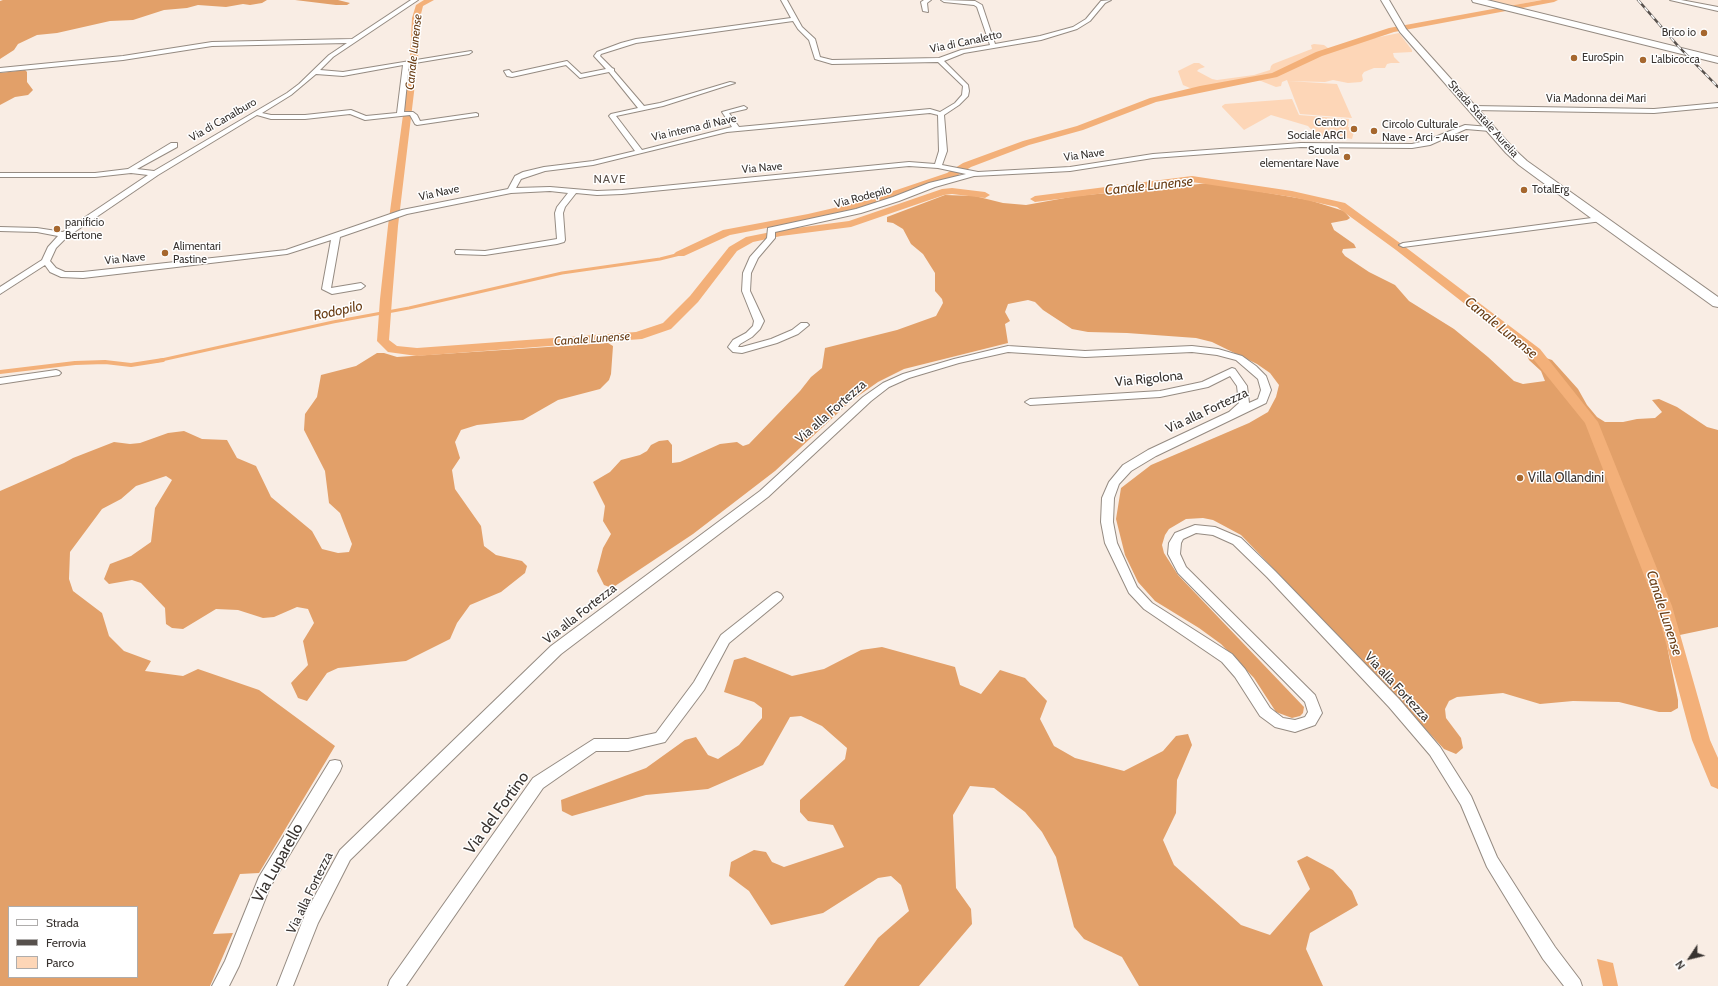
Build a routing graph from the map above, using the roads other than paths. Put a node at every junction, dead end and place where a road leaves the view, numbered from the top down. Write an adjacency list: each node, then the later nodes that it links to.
1 (415, 0): 12 (street, Via di Canalburo)
2 (784, 0): 11 (street, Via di Canaletto)
3 (928, 0): 10 (street)
4 (944, 0): 13 (street)
5 (1385, 0): 25 (main road, Strada Statale Aurelia)
6 (1476, 0): 16 (main road)
7 (1673, 0): 9 (street)
8 (1106, 1): 13 (street, Via di Canaletto)
9 (1718, 10)
10 (926, 11)
11 (794, 19): 15 (street, Via di Canaletto); 19 (street)
12 (353, 41): 18 (street); 21 (street, Via di Canalburo)
13 (993, 46): 15 (street, Via di Canaletto)
14 (469, 52): 17 (street)
15 (940, 60): 29 (street)
16 (1718, 60)
17 (406, 64): 21 (street); 28 (street)
18 (0, 70)
19 (612, 70): 20 (street); 26 (street)
20 (507, 71)
21 (314, 72): 27 (street, Via di Canalburo)
22 (732, 83): 26 (street)
23 (1718, 105): 25 (street, Via Madonna dei Mari)
24 (744, 108): 31 (street)
25 (1473, 108): 32 (main road, Strada Statale Aurelia)
26 (643, 109): 34 (street)
27 (256, 113): 28 (street); 37 (street, Via di Canalburo)
28 (400, 114): 30 (street)
29 (940, 114): 31 (street, Via interna di Nave); 35 (street)
30 (476, 115)
31 (737, 129): 34 (street, Via interna di Nave)
32 (1490, 129): 38 (street, Via Nave); 42 (main road, Strada Statale Aurelia)
33 (174, 145): 36 (street)
34 (640, 152): 40 (street, Via interna di Nave)
35 (938, 166): 38 (street, Via Nave); 41 (street, Via Nave)
36 (131, 171): 37 (street); 39 (street)
37 (155, 173): 44 (street, Via di Canalburo)
38 (978, 174): 52 (street, Via Rodepilo)
39 (0, 175)
40 (511, 191): 41 (street, Via Nave); 45 (street, Via Nave)
41 (574, 191): 47 (street)
42 (1600, 219): 46 (street); 51 (main road, Strada Statale Aurelia)
43 (0, 229): 44 (street)
44 (64, 235): 48 (street, Via di Canalburo)
45 (336, 235): 48 (street, Via Nave); 49 (street)
46 (1403, 245)
47 (459, 252)
48 (46, 261): 50 (street)
49 (362, 286)
50 (0, 291)
51 (1718, 303)
52 (804, 325)
53 (56, 373): 54 (street)
54 (0, 381)
55 (1030, 402): 56 (street, Via Rigolona)
56 (1226, 419): 60 (street, Via alla Fortezza); 62 (street, Via alla Fortezza)
57 (777, 597): 61 (street, Via del Fortino)
58 (334, 766): 59 (street, Via Luparello)
59 (220, 986)
60 (285, 986)
61 (396, 986)
62 (1574, 986)

